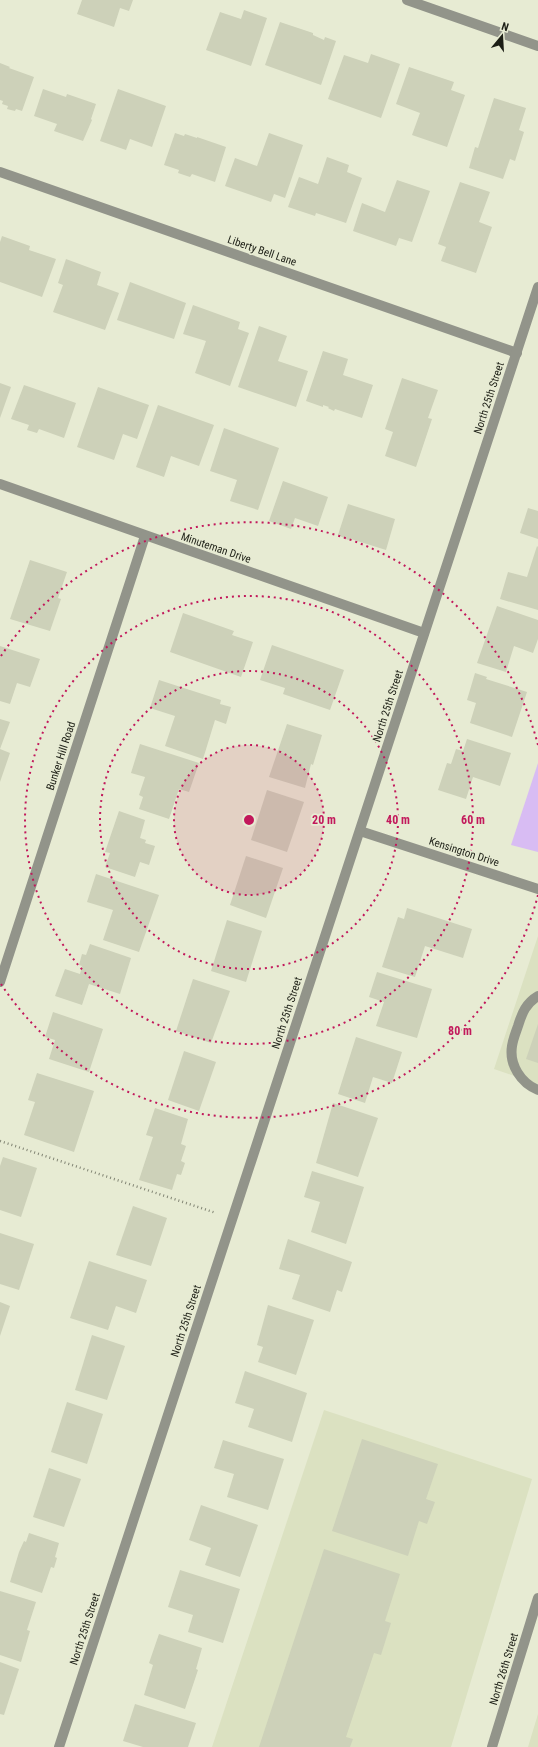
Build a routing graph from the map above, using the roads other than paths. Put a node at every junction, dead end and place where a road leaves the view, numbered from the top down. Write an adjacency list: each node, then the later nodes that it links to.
1 (407, 0): 2 (street)
2 (538, 46)
3 (0, 172): 5 (street, Liberty Bell Lane)
4 (538, 287): 5 (street, North 25th Street)
5 (517, 353): 8 (street, North 25th Street)
6 (0, 484): 7 (street, Minuteman Drive)
7 (145, 536): 8 (street, Minuteman Drive); 11 (street, Bunker Hill Road)
8 (424, 633): 9 (street, North 25th Street)
9 (360, 831): 10 (street, Kensington Drive); 15 (street, North 25th Street)
10 (538, 889)
11 (0, 982)
12 (538, 996): 13 (street)
13 (538, 1090)
14 (538, 1598): 16 (street, North 26th Street)
15 (59, 1747)
16 (492, 1747)

